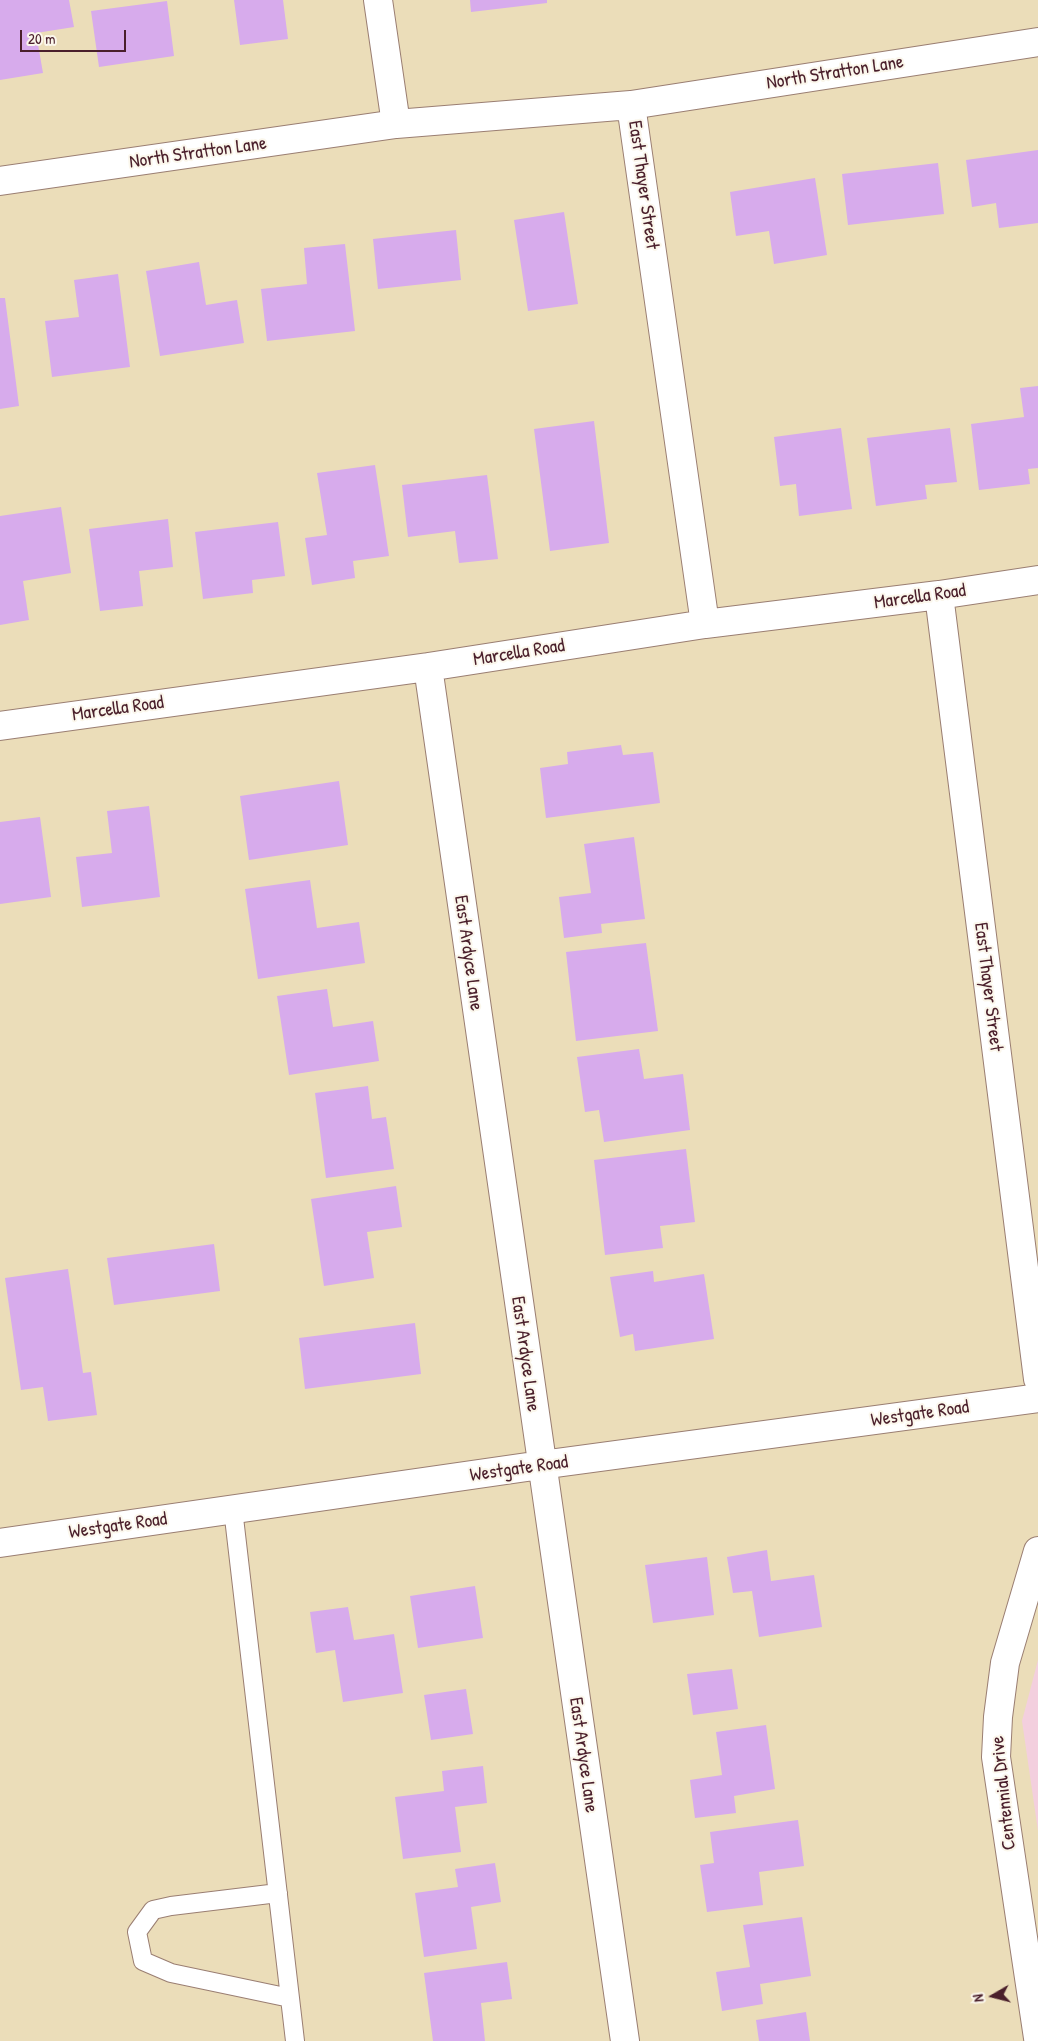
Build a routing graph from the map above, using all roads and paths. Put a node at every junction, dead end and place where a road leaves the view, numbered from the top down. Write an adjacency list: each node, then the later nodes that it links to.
1 (378, 0): 4 (street)
2 (1038, 42): 3 (street, North Stratton Lane)
3 (631, 104): 4 (street, East Thayer Street); 8 (street, East Thayer Street)
4 (396, 124): 5 (street, North Stratton Lane)
5 (0, 181)
6 (1038, 580): 7 (street, Marcella Road)
7 (939, 595): 8 (street, Marcella Road); 11 (street, East Thayer Street)
8 (705, 624): 9 (street, Marcella Road)
9 (428, 667): 10 (street, Marcella Road); 13 (street, East Ardyce Lane)
10 (0, 726)
11 (1038, 1380)
12 (1038, 1398): 13 (street, Westgate Road)
13 (541, 1465): 14 (street, Westgate Road); 21 (street, East Ardyce Lane)
14 (233, 1509): 15 (street, Westgate Road); 17 (lane)
15 (0, 1543)
16 (1038, 1551): 19 (street, Centennial Drive)
17 (278, 1893): 18 (lane); 18 (lane)
18 (290, 1998): 20 (lane)
19 (1038, 2038)
20 (295, 2041)
21 (625, 2041)

